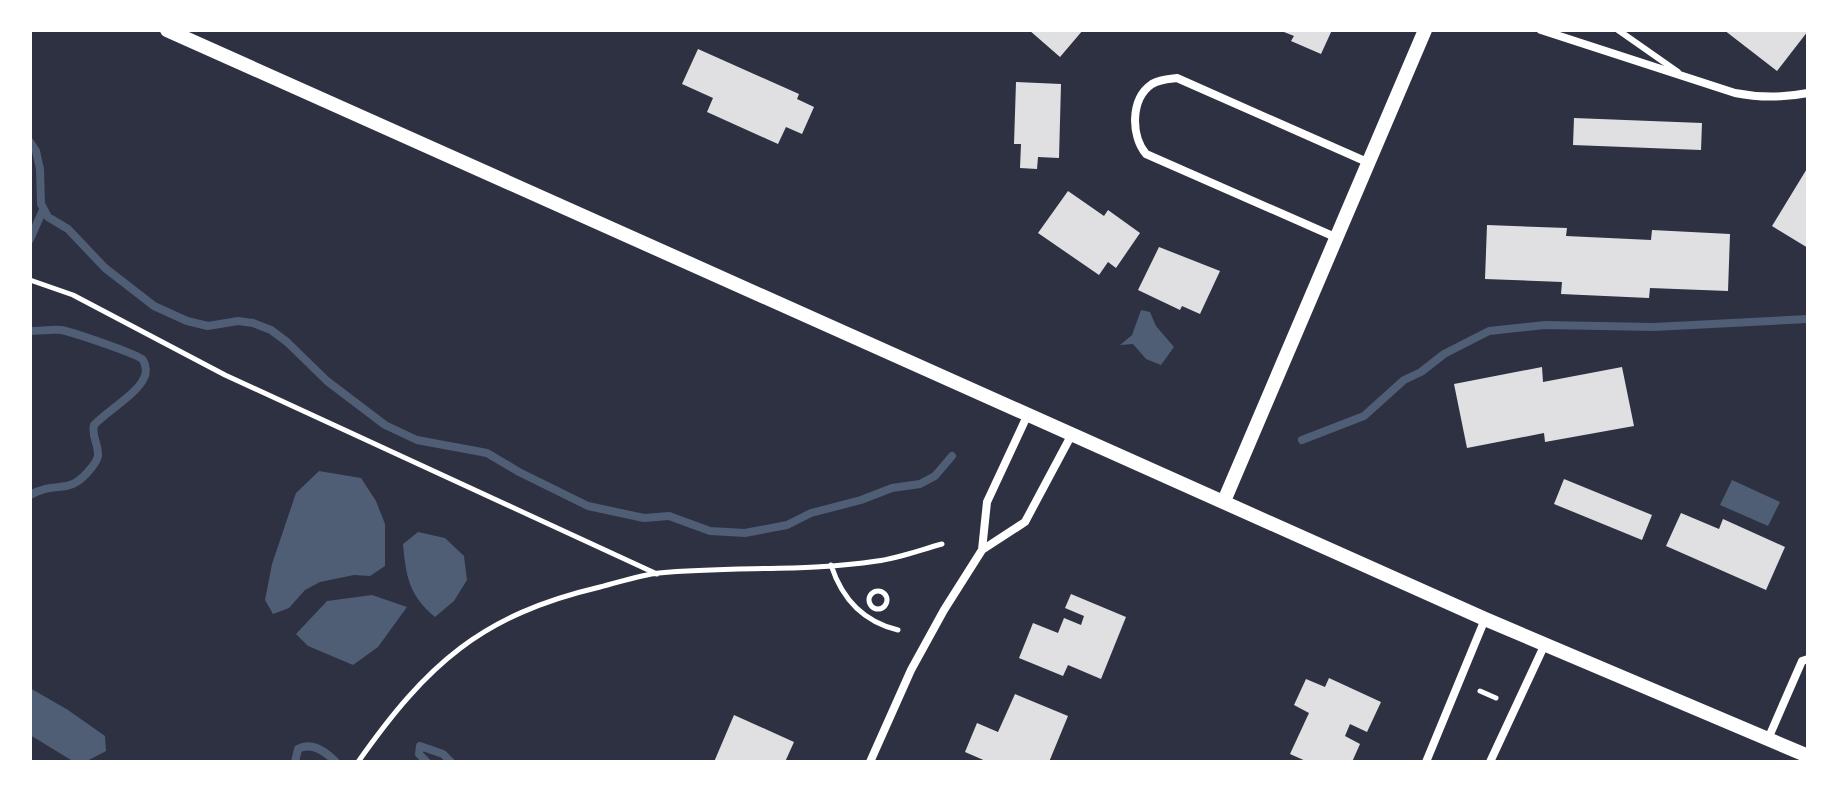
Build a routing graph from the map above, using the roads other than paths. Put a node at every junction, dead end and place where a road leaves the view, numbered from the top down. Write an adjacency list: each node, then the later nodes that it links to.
1 (167, 30): 9 (street)
2 (1425, 30): 7 (street)
3 (1541, 30): 5 (street)
4 (1618, 30): 5 (lane)
5 (1687, 78): 6 (street)
6 (1808, 93)
7 (1367, 162): 8 (street); 8 (street)
8 (1335, 237): 11 (street)
9 (1028, 414): 10 (street); 12 (street)
10 (1072, 434): 11 (street); 12 (street)
11 (1224, 501): 13 (street)
12 (982, 550): 18 (street)
13 (1485, 619): 14 (street); 19 (street)
14 (1545, 644): 16 (street); 20 (street)
15 (1808, 659): 16 (street)
16 (1768, 739): 17 (street)
17 (1808, 756)
18 (870, 762)
19 (1426, 762)
20 (1490, 762)

